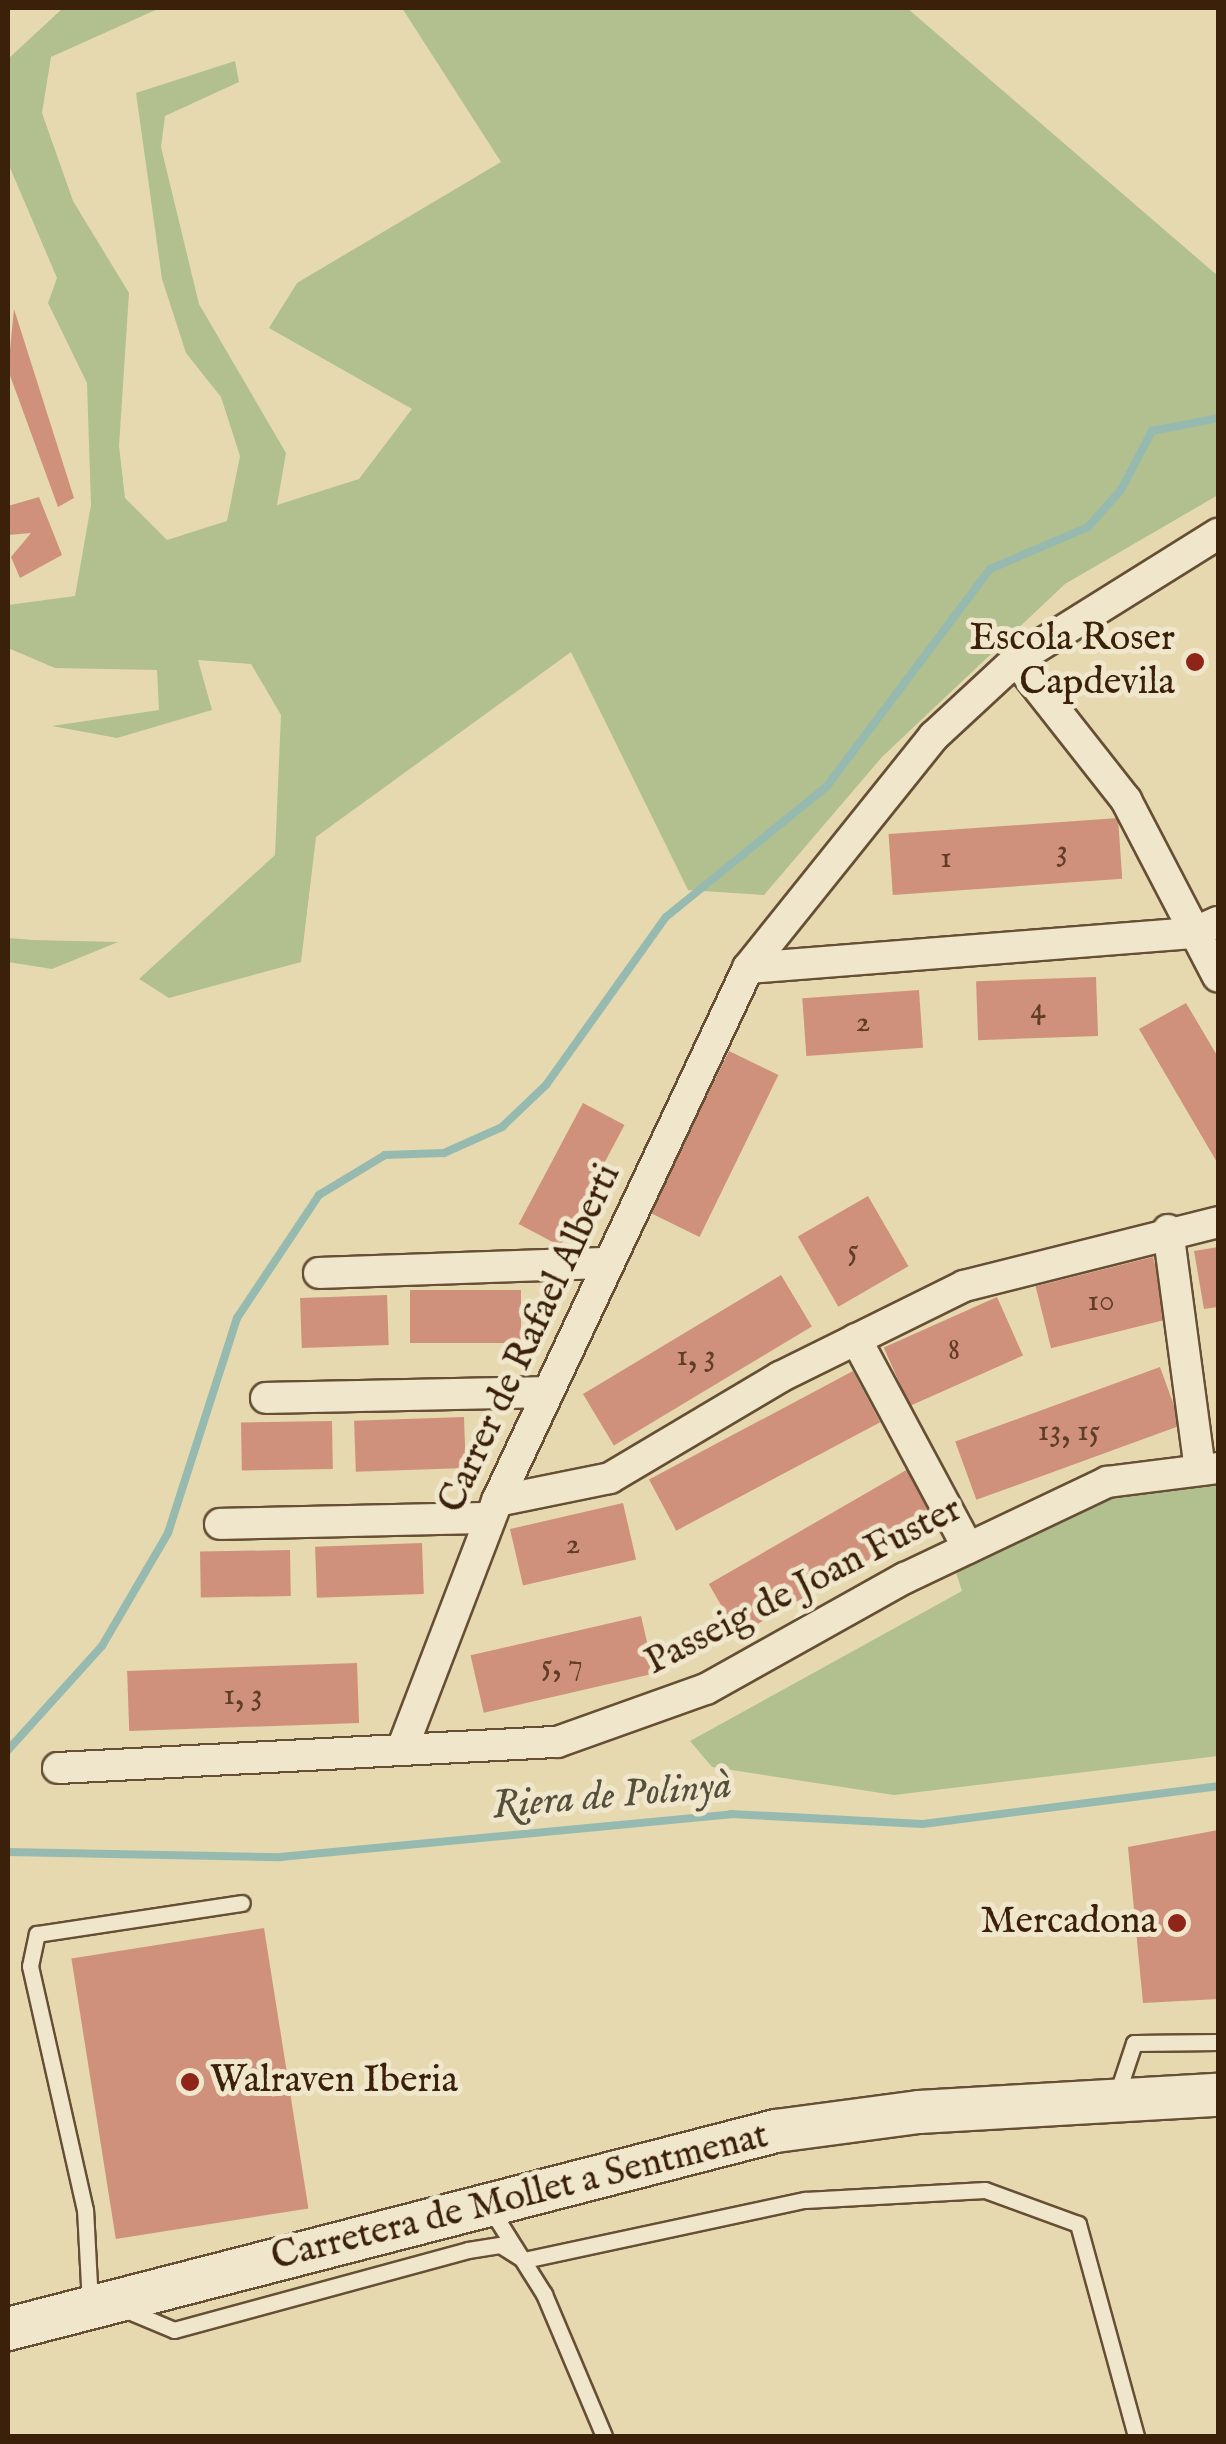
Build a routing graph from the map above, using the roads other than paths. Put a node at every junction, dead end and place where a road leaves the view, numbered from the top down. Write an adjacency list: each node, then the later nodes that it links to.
1 (1218, 534): 2 (street, Carrer de Rafael Alberti)
2 (1016, 660): 3 (street); 4 (street, Carrer de Rafael Alberti)
3 (1206, 928): 4 (street); 5 (street)
4 (748, 968): 8 (street, Carrer de Rafael Alberti)
5 (1218, 978)
6 (1218, 1222): 7 (street)
7 (1168, 1230): 10 (street); 13 (street)
8 (609, 1262): 9 (street); 11 (street, Carrer de Rafael Alberti)
9 (319, 1273)
10 (856, 1339): 14 (street); 16 (street)
11 (548, 1392): 12 (street); 14 (street, Carrer de Rafael Alberti)
12 (266, 1398)
13 (1209, 1469): 16 (street, Passeig de Joan Fuster)
14 (494, 1509): 15 (street); 17 (street, Carrer de Rafael Alberti)
15 (220, 1524)
16 (968, 1548): 17 (street, Passeig de Joan Fuster)
17 (402, 1749): 18 (street, Passeig de Joan Fuster)
18 (58, 1768)
19 (242, 1902): 25 (lane)
20 (1218, 2042): 22 (lane)
21 (1218, 2095): 22 (street, Carretera de Mollet a Sentmenat)
22 (1115, 2098): 23 (street, Carretera de Mollet a Sentmenat)
23 (485, 2202): 24 (lane); 25 (street, Carretera de Mollet a Sentmenat)
24 (524, 2260): 25 (lane); 27 (lane); 28 (lane)
25 (100, 2306): 26 (street, Carretera de Mollet a Sentmenat)
26 (8, 2329)
27 (604, 2436)
28 (1136, 2436)

